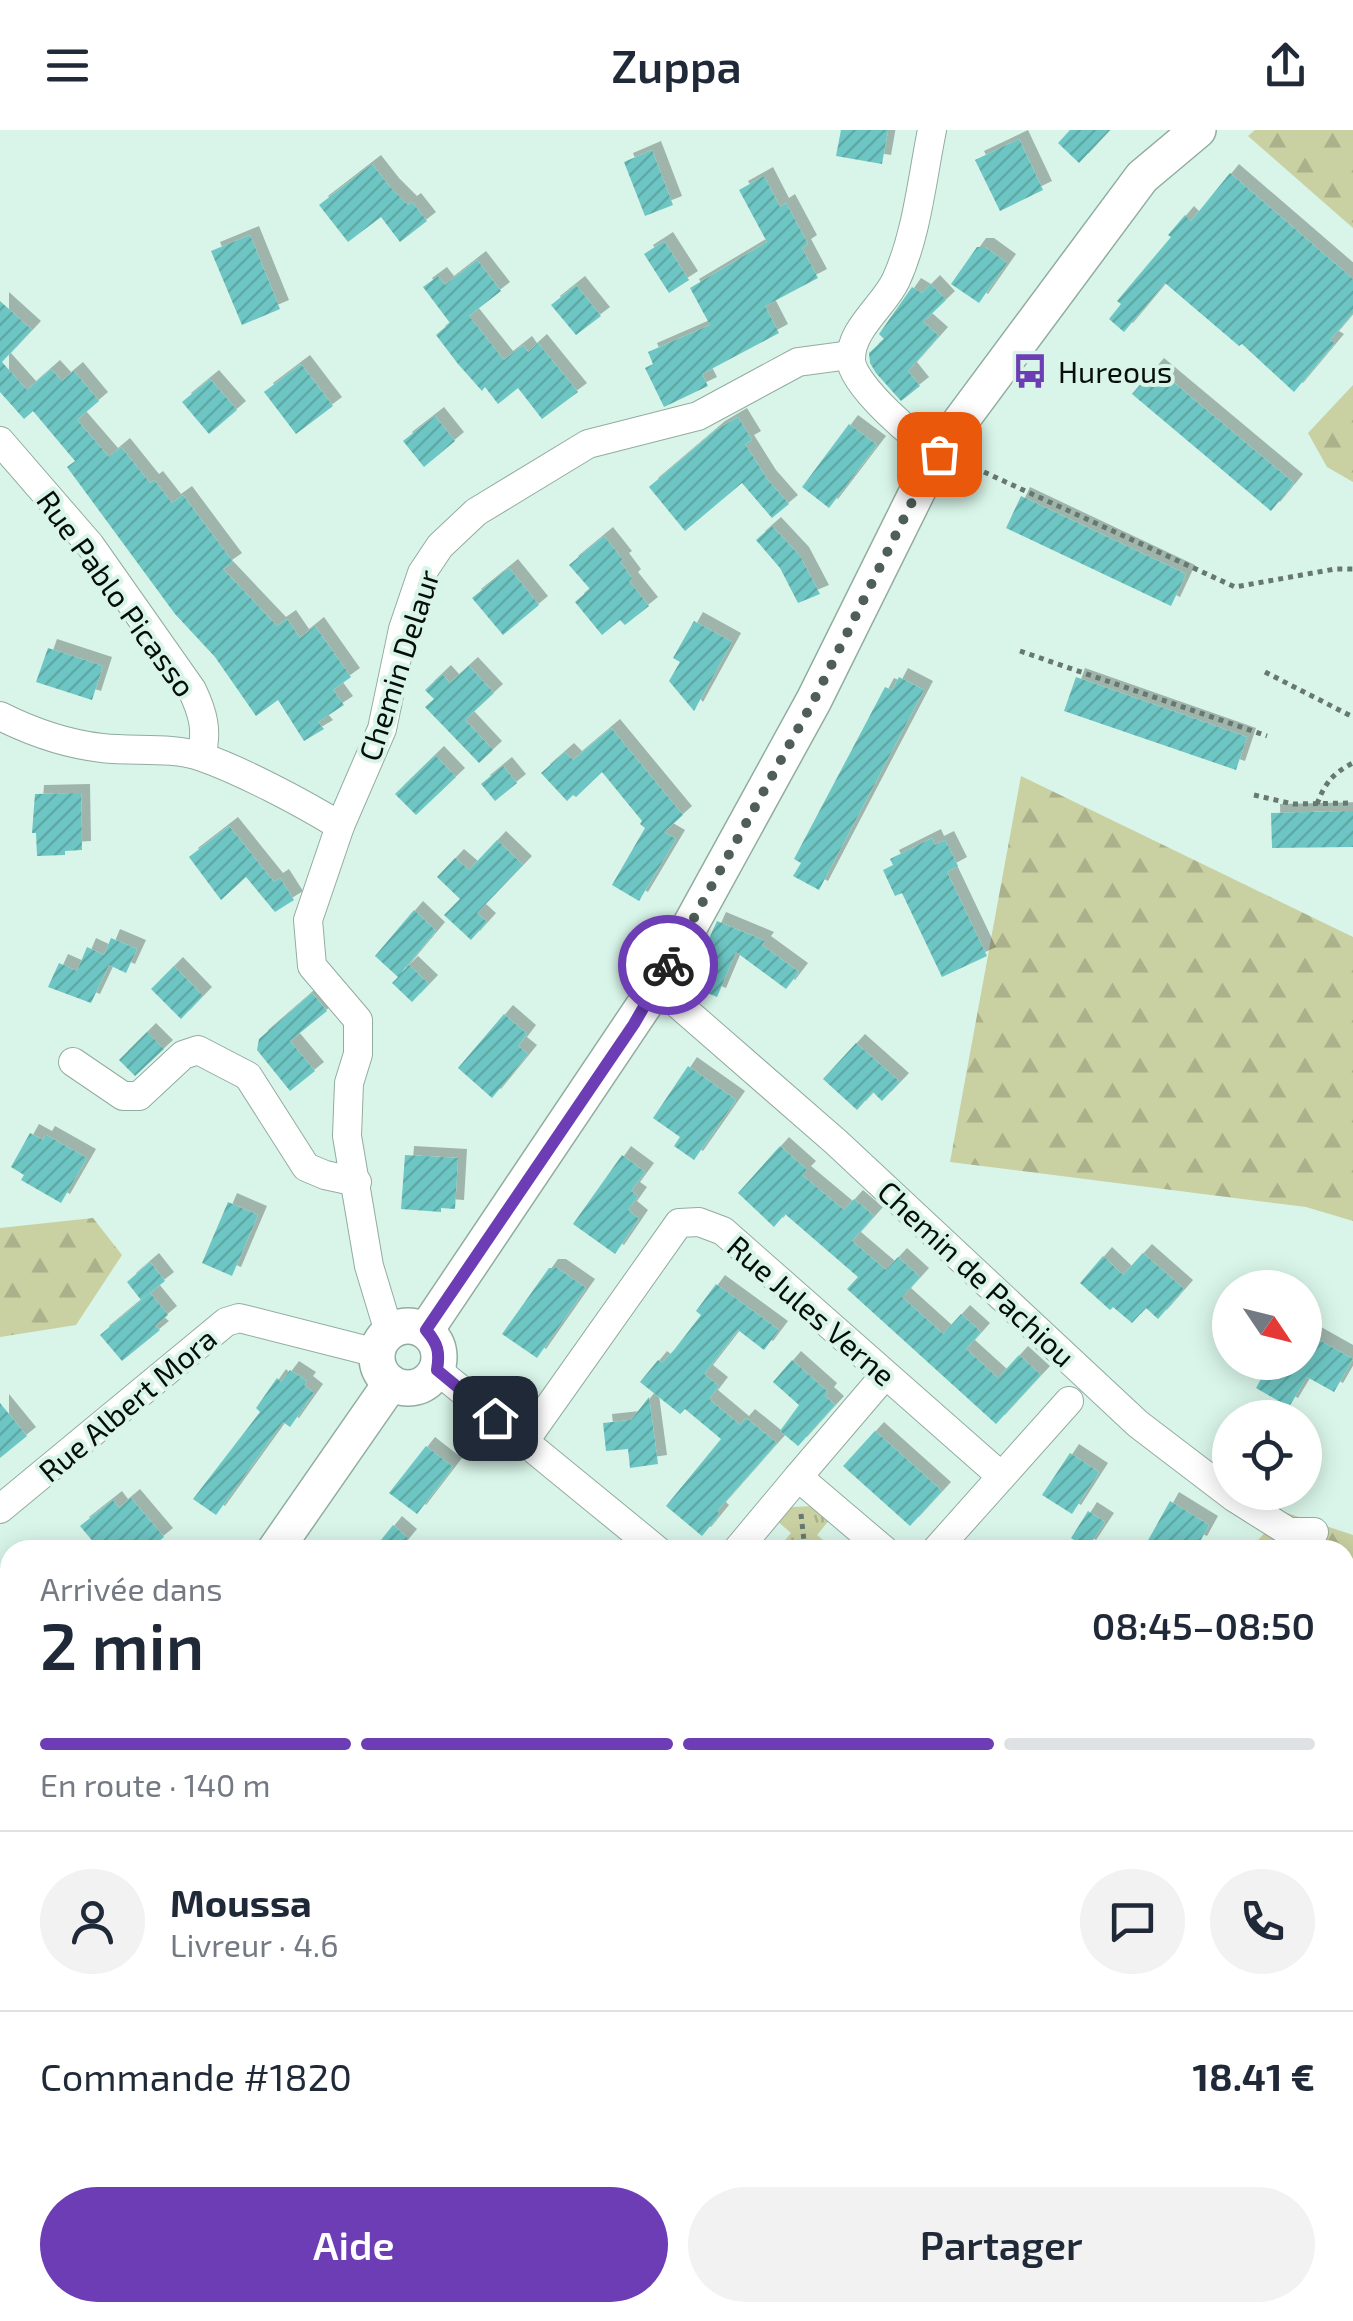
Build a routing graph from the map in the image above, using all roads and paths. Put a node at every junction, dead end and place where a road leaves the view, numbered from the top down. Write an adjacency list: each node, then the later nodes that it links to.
1 (932, 130): 3 (street)
2 (1198, 130): 5 (street)
3 (850, 355): 5 (street); 18 (street, Chemin Delaur)
4 (0, 440): 13 (street, Rue Pablo Picasso)
5 (939, 454): 19 (street)
6 (984, 472): 7 (path)
7 (1353, 569)
8 (1020, 651): 12 (path)
9 (1266, 672): 11 (path)
10 (0, 716): 13 (street)
11 (1353, 717)
12 (1267, 736)
13 (201, 756): 18 (street)
14 (1353, 764): 16 (path)
15 (1254, 795): 16 (path)
16 (1317, 804): 17 (path)
17 (1353, 804)
18 (340, 826): 21 (street, Chemin Delaur)
19 (657, 986): 22 (street); 31 (street, Chemin de Pachiou)
20 (74, 1062): 21 (street)
21 (357, 1182): 23 (street, Chemin Delaur)
22 (426, 1330): 23 (street); 24 (street)
23 (386, 1356): 24 (street); 30 (street, Rue Albert Mora); 32 (street)
24 (437, 1370): 27 (street)
25 (885, 1375): 27 (street, Rue Jules Verne); 28 (street); 29 (street, Rue Jules Verne)
26 (1069, 1401): 29 (street)
27 (524, 1442): 33 (street)
28 (798, 1476): 34 (street); 35 (street)
29 (1001, 1476): 36 (street)
30 (0, 1509)
31 (1314, 1532)
32 (281, 1540)
33 (645, 1540)
34 (745, 1540)
35 (872, 1540)
36 (945, 1540)

